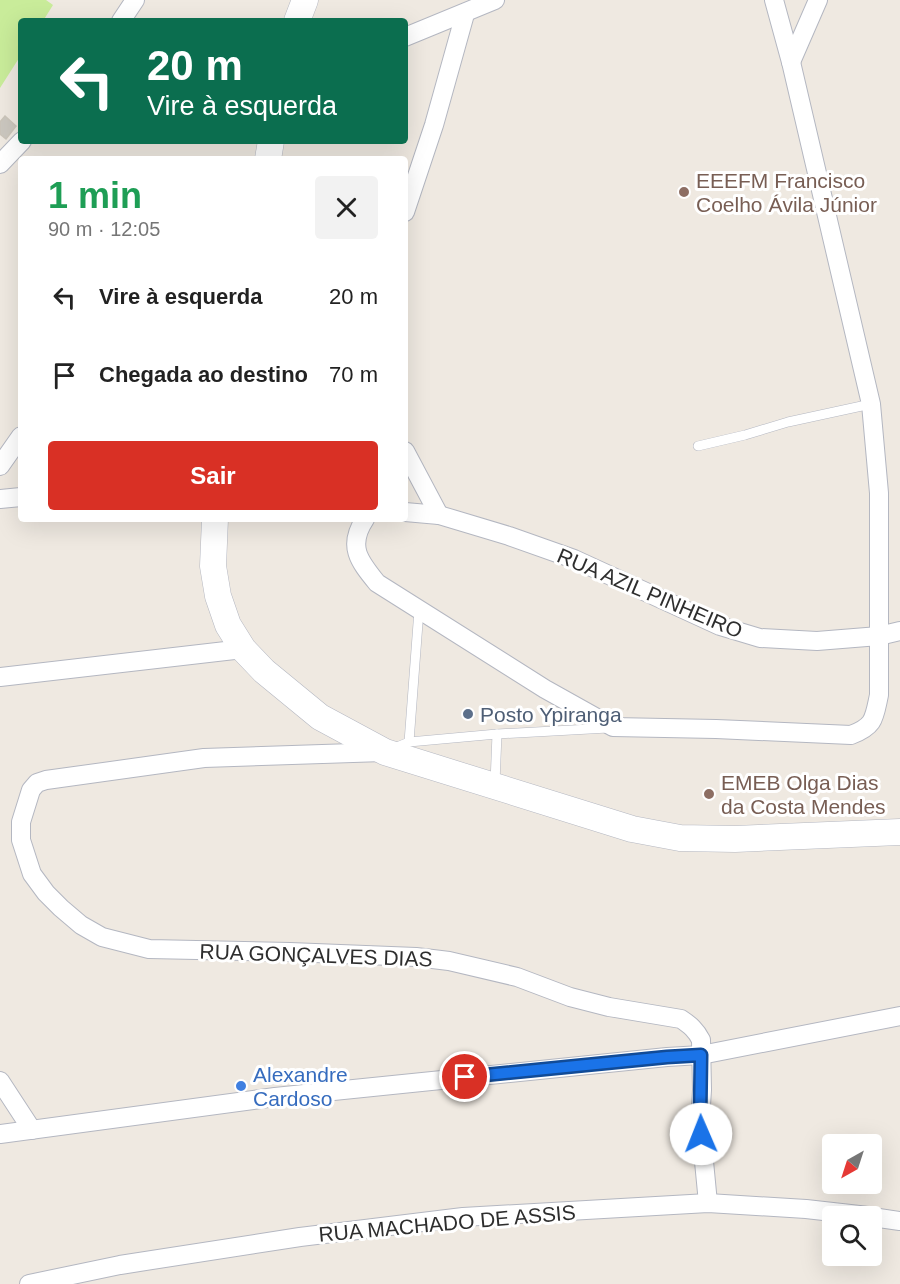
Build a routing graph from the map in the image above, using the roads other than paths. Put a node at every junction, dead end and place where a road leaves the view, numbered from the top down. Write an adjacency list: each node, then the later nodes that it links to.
1 (135, 0): 7 (street)
2 (304, 0): 8 (main road)
3 (495, 0): 6 (street)
4 (774, 0): 10 (street)
5 (818, 0): 10 (street)
6 (465, 14): 9 (street); 13 (street)
7 (123, 18)
8 (298, 18)
9 (408, 36)
10 (791, 62): 14 (street)
11 (19, 144): 12 (street)
12 (0, 164)
13 (408, 203)
14 (871, 404): 16 (lane); 27 (street)
15 (18, 439): 18 (street)
16 (698, 446)
17 (408, 457): 22 (street)
18 (0, 466)
19 (18, 497): 20 (street)
20 (0, 500)
21 (408, 512): 22 (street, RUA AZIL PINHEIRO)
22 (439, 515): 27 (street, RUA AZIL PINHEIRO)
23 (215, 522): 28 (main road)
24 (363, 522): 25 (street)
25 (419, 610): 30 (street); 32 (lane)
26 (900, 632): 27 (street, RUA AZIL PINHEIRO)
27 (879, 636): 30 (street)
28 (243, 649): 29 (street); 33 (main road)
29 (0, 677)
30 (613, 727): 31 (lane)
31 (497, 734): 32 (lane); 34 (lane)
32 (409, 742): 33 (lane)
33 (385, 752): 34 (main road); 37 (street, RUA GONÇALVES DIAS)
34 (495, 786): 35 (main road)
35 (900, 832)
36 (900, 1016): 37 (street)
37 (701, 1055): 39 (street); 41 (street, RUA GONÇALVES DIAS)
38 (0, 1082): 39 (street)
39 (32, 1130): 40 (street)
40 (0, 1134)
41 (708, 1203): 42 (street, RUA MACHADO DE ASSIS); 45 (street, RUA MACHADO DE ASSIS)
42 (822, 1211)
43 (882, 1219): 44 (street, RUA MACHADO DE ASSIS)
44 (900, 1221)
45 (30, 1284)

